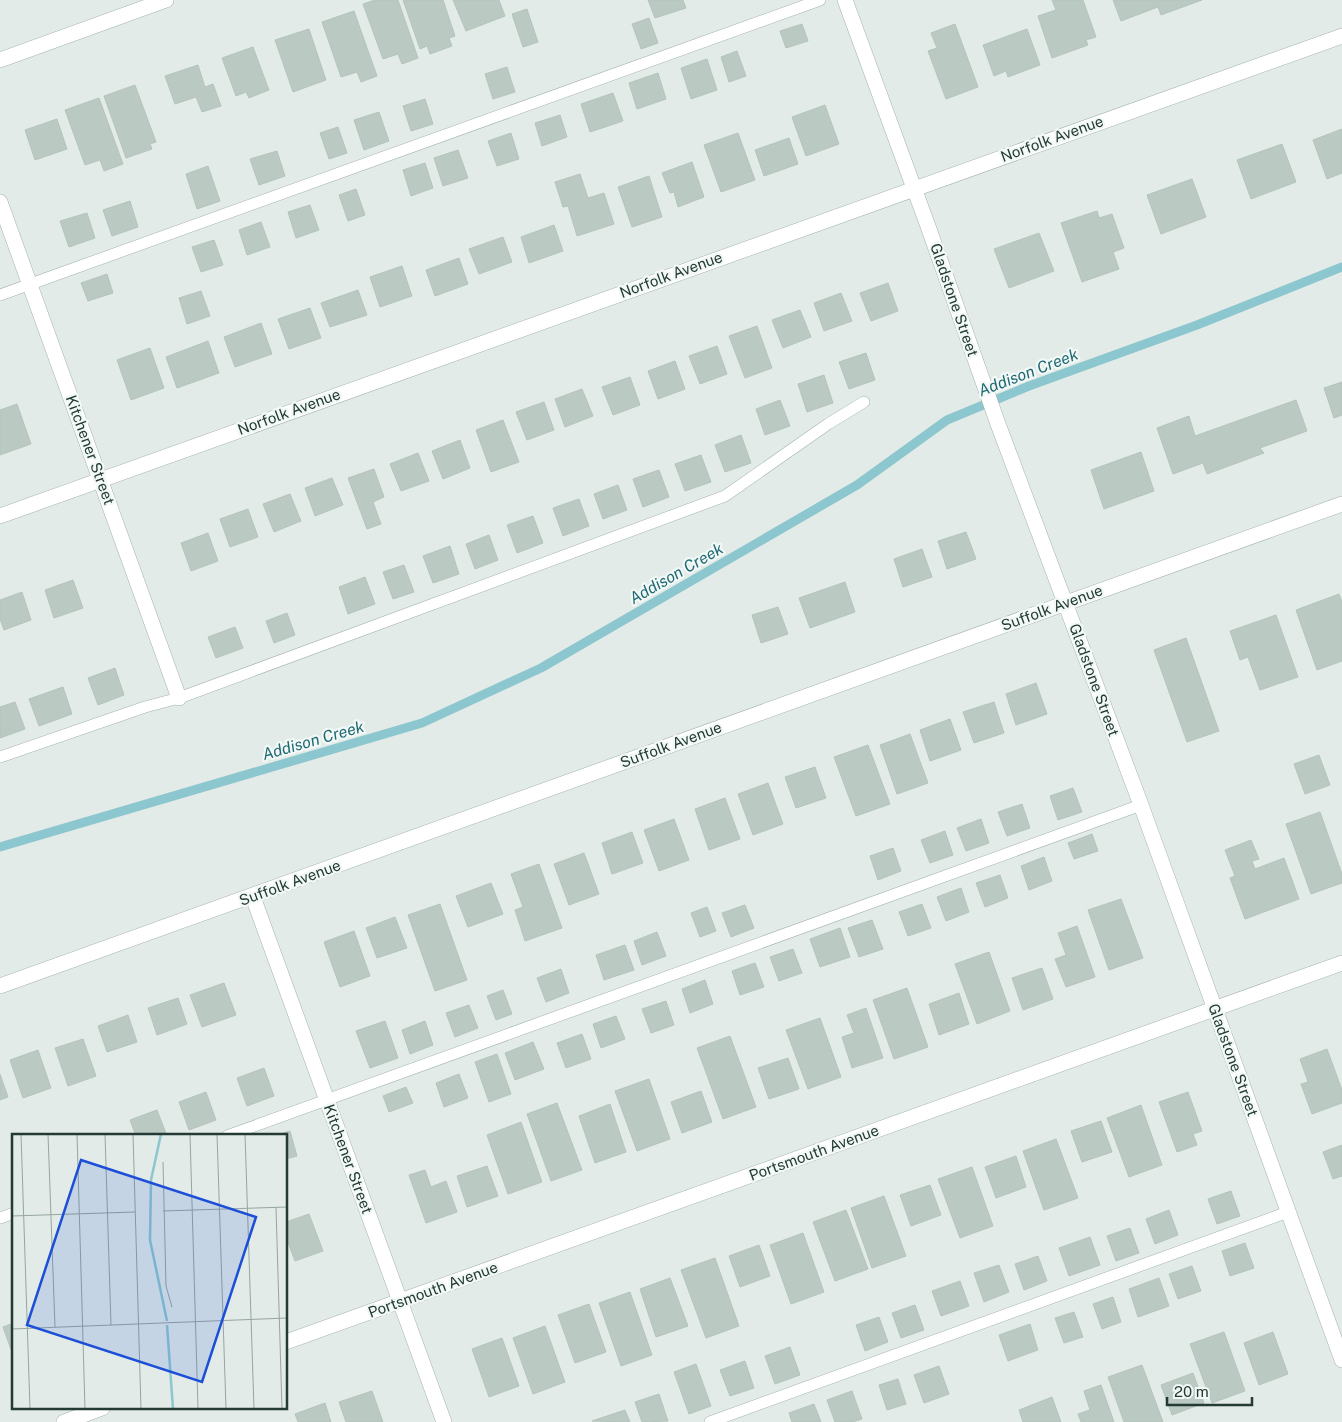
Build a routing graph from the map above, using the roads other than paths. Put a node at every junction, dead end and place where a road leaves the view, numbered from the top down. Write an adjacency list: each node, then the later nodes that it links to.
1 (166, 0): 5 (street)
2 (820, 0): 8 (lane)
3 (845, 0): 6 (street, Gladstone Street)
4 (1342, 36): 6 (street, Norfolk Avenue)
5 (0, 60)
6 (915, 189): 11 (street, Norfolk Avenue); 14 (street, Gladstone Street)
7 (0, 202): 8 (street, Kitchener Street)
8 (30, 284): 9 (lane); 11 (street, Kitchener Street)
9 (0, 295)
10 (864, 402): 15 (lane)
11 (101, 479): 13 (street, Norfolk Avenue); 15 (street, Kitchener Street)
12 (1342, 504): 14 (street, Suffolk Avenue)
13 (0, 516)
14 (1066, 603): 17 (street, Gladstone Street); 18 (street, Suffolk Avenue)
15 (179, 698): 16 (lane)
16 (0, 757)
17 (1141, 805): 21 (street, Gladstone Street); 22 (lane)
18 (253, 897): 20 (street, Suffolk Avenue); 22 (street, Kitchener Street)
19 (1342, 964): 21 (street, Portsmouth Avenue)
20 (0, 986)
21 (1215, 1009): 24 (street, Gladstone Street); 25 (street, Portsmouth Avenue)
22 (326, 1099): 23 (lane); 25 (street, Kitchener Street)
23 (232, 1134)
24 (1288, 1212): 27 (street, Gladstone Street); 31 (lane)
25 (400, 1302): 26 (street, Portsmouth Avenue); 30 (street, Kitchener Street)
26 (288, 1341)
27 (1342, 1360)
28 (97, 1410): 29 (street)
29 (64, 1422)
30 (444, 1422)
31 (710, 1422)

